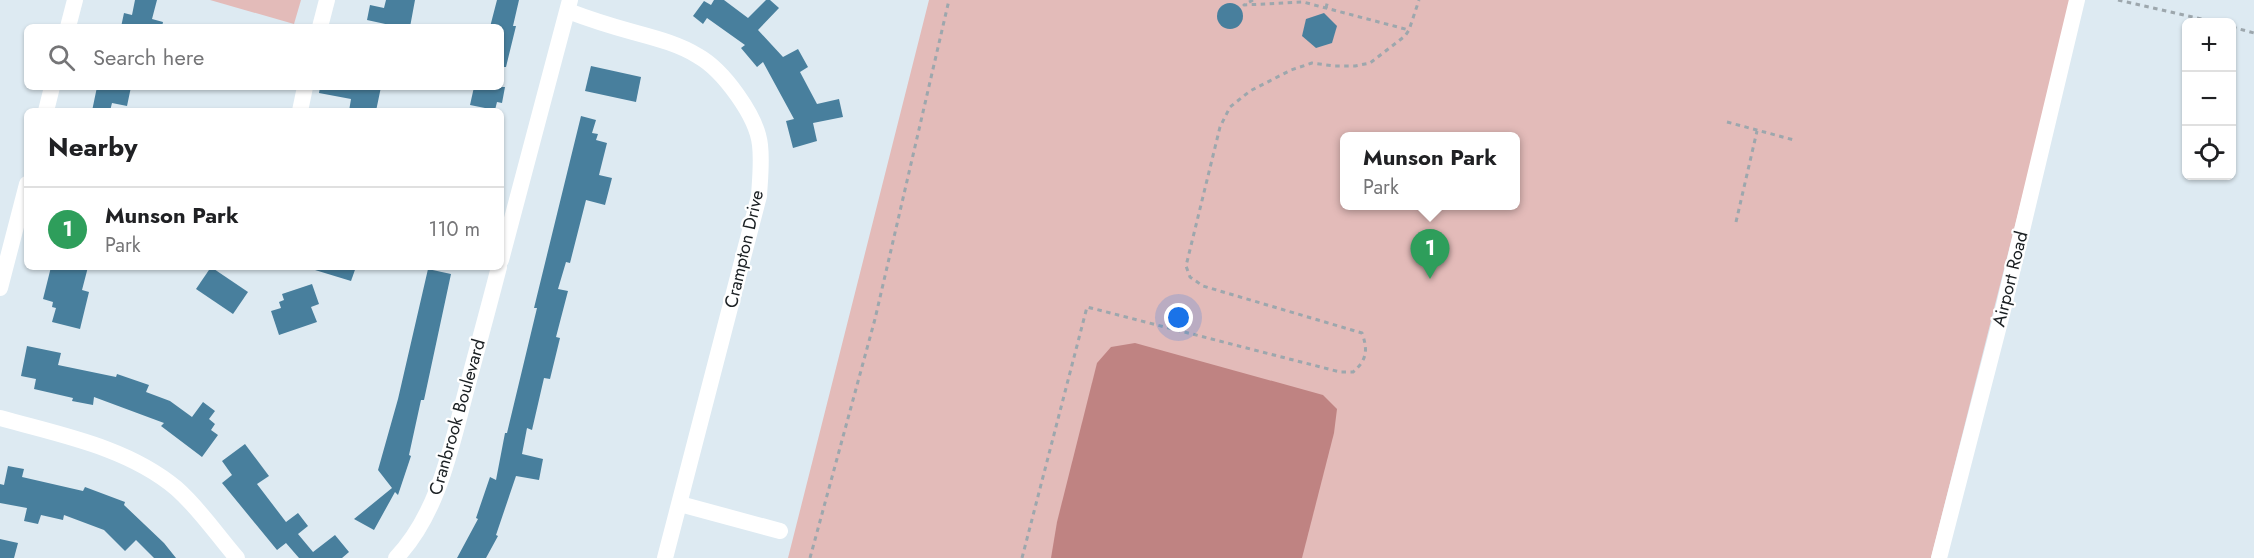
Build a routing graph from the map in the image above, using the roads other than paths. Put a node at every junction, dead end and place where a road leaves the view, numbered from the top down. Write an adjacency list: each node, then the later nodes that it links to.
1 (75, 0): 5 (street)
2 (327, 0): 6 (street)
3 (2078, 0): 21 (street, Airport Road)
4 (569, 6): 12 (street); 16 (street, Crampton Drive)
5 (69, 24)
6 (321, 24)
7 (51, 90): 9 (street)
8 (304, 90): 10 (street)
9 (47, 108)
10 (301, 108)
11 (24, 196): 14 (street)
12 (504, 249)
13 (498, 270): 19 (street, Cranbrook Boulevard)
14 (0, 288)
15 (0, 418): 18 (street)
16 (680, 504): 17 (street); 20 (street, Crampton Drive)
17 (780, 531)
18 (237, 558)
19 (396, 558)
20 (665, 558)
21 (1940, 558)

